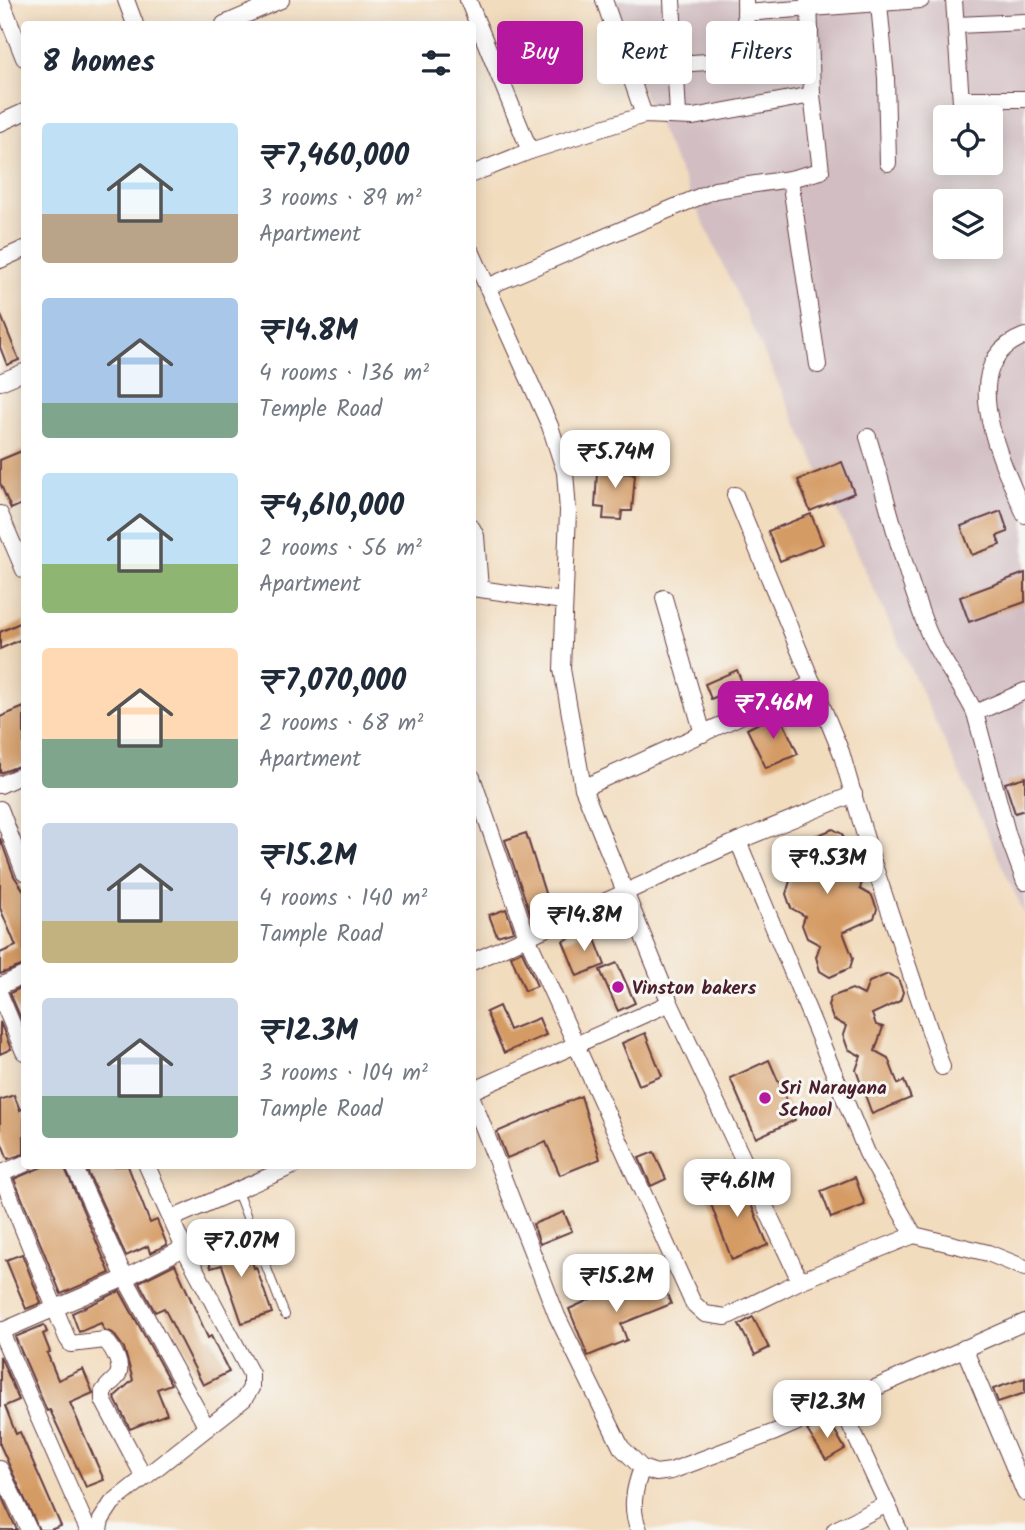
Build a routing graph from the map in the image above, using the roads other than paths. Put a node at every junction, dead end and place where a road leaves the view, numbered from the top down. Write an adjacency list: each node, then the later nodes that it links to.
1 (1, 0): 19 (street)
2 (126, 0): 12 (street)
3 (281, 0): 13 (street)
4 (468, 0): 14 (street)
5 (604, 0): 27 (street)
6 (672, 0): 15 (street)
7 (920, 0): 10 (street)
8 (954, 0): 17 (street)
9 (809, 4): 10 (street); 11 (street); 22 (street)
10 (879, 4): 31 (street)
11 (745, 6): 20 (street)
12 (134, 21)
13 (231, 21)
14 (473, 21)
15 (673, 21)
16 (1025, 22): 17 (street)
17 (957, 25): 23 (street)
18 (480, 48): 30 (street)
19 (21, 50)
20 (692, 63)
21 (677, 84): 28 (street)
22 (812, 95): 28 (street); 33 (street)
23 (961, 99): 24 (street); 25 (street)
24 (1025, 99)
25 (961, 105)
26 (21, 113): 29 (street)
27 (644, 115): 28 (street); 30 (street)
28 (678, 116)
29 (0, 123)
30 (530, 151): 32 (street)
31 (888, 163)
32 (476, 172)
33 (790, 179): 37 (street); 39 (street)
34 (21, 250): 35 (street)
35 (0, 260)
36 (476, 262): 37 (street)
37 (487, 287): 50 (street)
38 (1025, 336): 45 (street)
39 (818, 365)
40 (21, 373): 41 (street)
41 (0, 382)
42 (868, 437): 53 (street)
43 (735, 495): 51 (street)
44 (0, 514): 47 (street)
45 (1025, 515)
46 (476, 536): 48 (street)
47 (21, 563)
48 (476, 589): 50 (street)
49 (664, 598): 54 (street)
50 (563, 601): 57 (street)
51 (813, 683): 54 (street); 59 (street)
52 (1025, 691): 53 (street)
53 (975, 713): 63 (street)
54 (703, 734): 57 (street)
55 (21, 775): 56 (street)
56 (0, 785)
57 (583, 788): 64 (street)
58 (476, 789): 65 (street)
59 (854, 794): 61 (street); 73 (street)
60 (0, 809): 62 (street)
61 (738, 841): 64 (street); 83 (street)
62 (21, 864)
63 (1025, 882)
64 (624, 892): 65 (street); 70 (street)
65 (527, 937): 66 (street); 72 (street)
66 (476, 960)
67 (21, 976): 68 (street)
68 (0, 986)
69 (0, 995): 71 (street)
70 (670, 1003): 72 (street); 87 (street)
71 (21, 1045)
72 (576, 1045): 74 (street); 87 (street)
73 (942, 1068)
74 (476, 1089)
75 (476, 1108): 95 (street)
76 (21, 1165): 80 (street)
77 (75, 1169): 86 (street)
78 (148, 1169): 82 (street)
79 (286, 1169): 81 (street)
80 (0, 1173): 88 (street)
81 (236, 1189): 82 (street); 89 (lane)
82 (171, 1220): 84 (street)
83 (914, 1235): 85 (street); 87 (street)
84 (184, 1248): 86 (street); 94 (street)
85 (1025, 1268)
86 (125, 1278): 88 (street); 94 (street)
87 (800, 1281)
88 (55, 1308): 91 (street); 97 (street)
89 (285, 1315)
90 (1025, 1322): 92 (street)
91 (0, 1331): 101 (street)
92 (964, 1348): 93 (street); 98 (street)
93 (840, 1403): 95 (street); 99 (street)
94 (207, 1429): 97 (street)
95 (642, 1468): 103 (street)
96 (0, 1469): 100 (street)
97 (145, 1478): 102 (street)
98 (1025, 1493)
99 (887, 1504): 104 (street); 105 (street)
100 (29, 1530)
101 (88, 1530)
102 (99, 1530)
103 (639, 1530)
104 (835, 1530)
105 (899, 1530)

